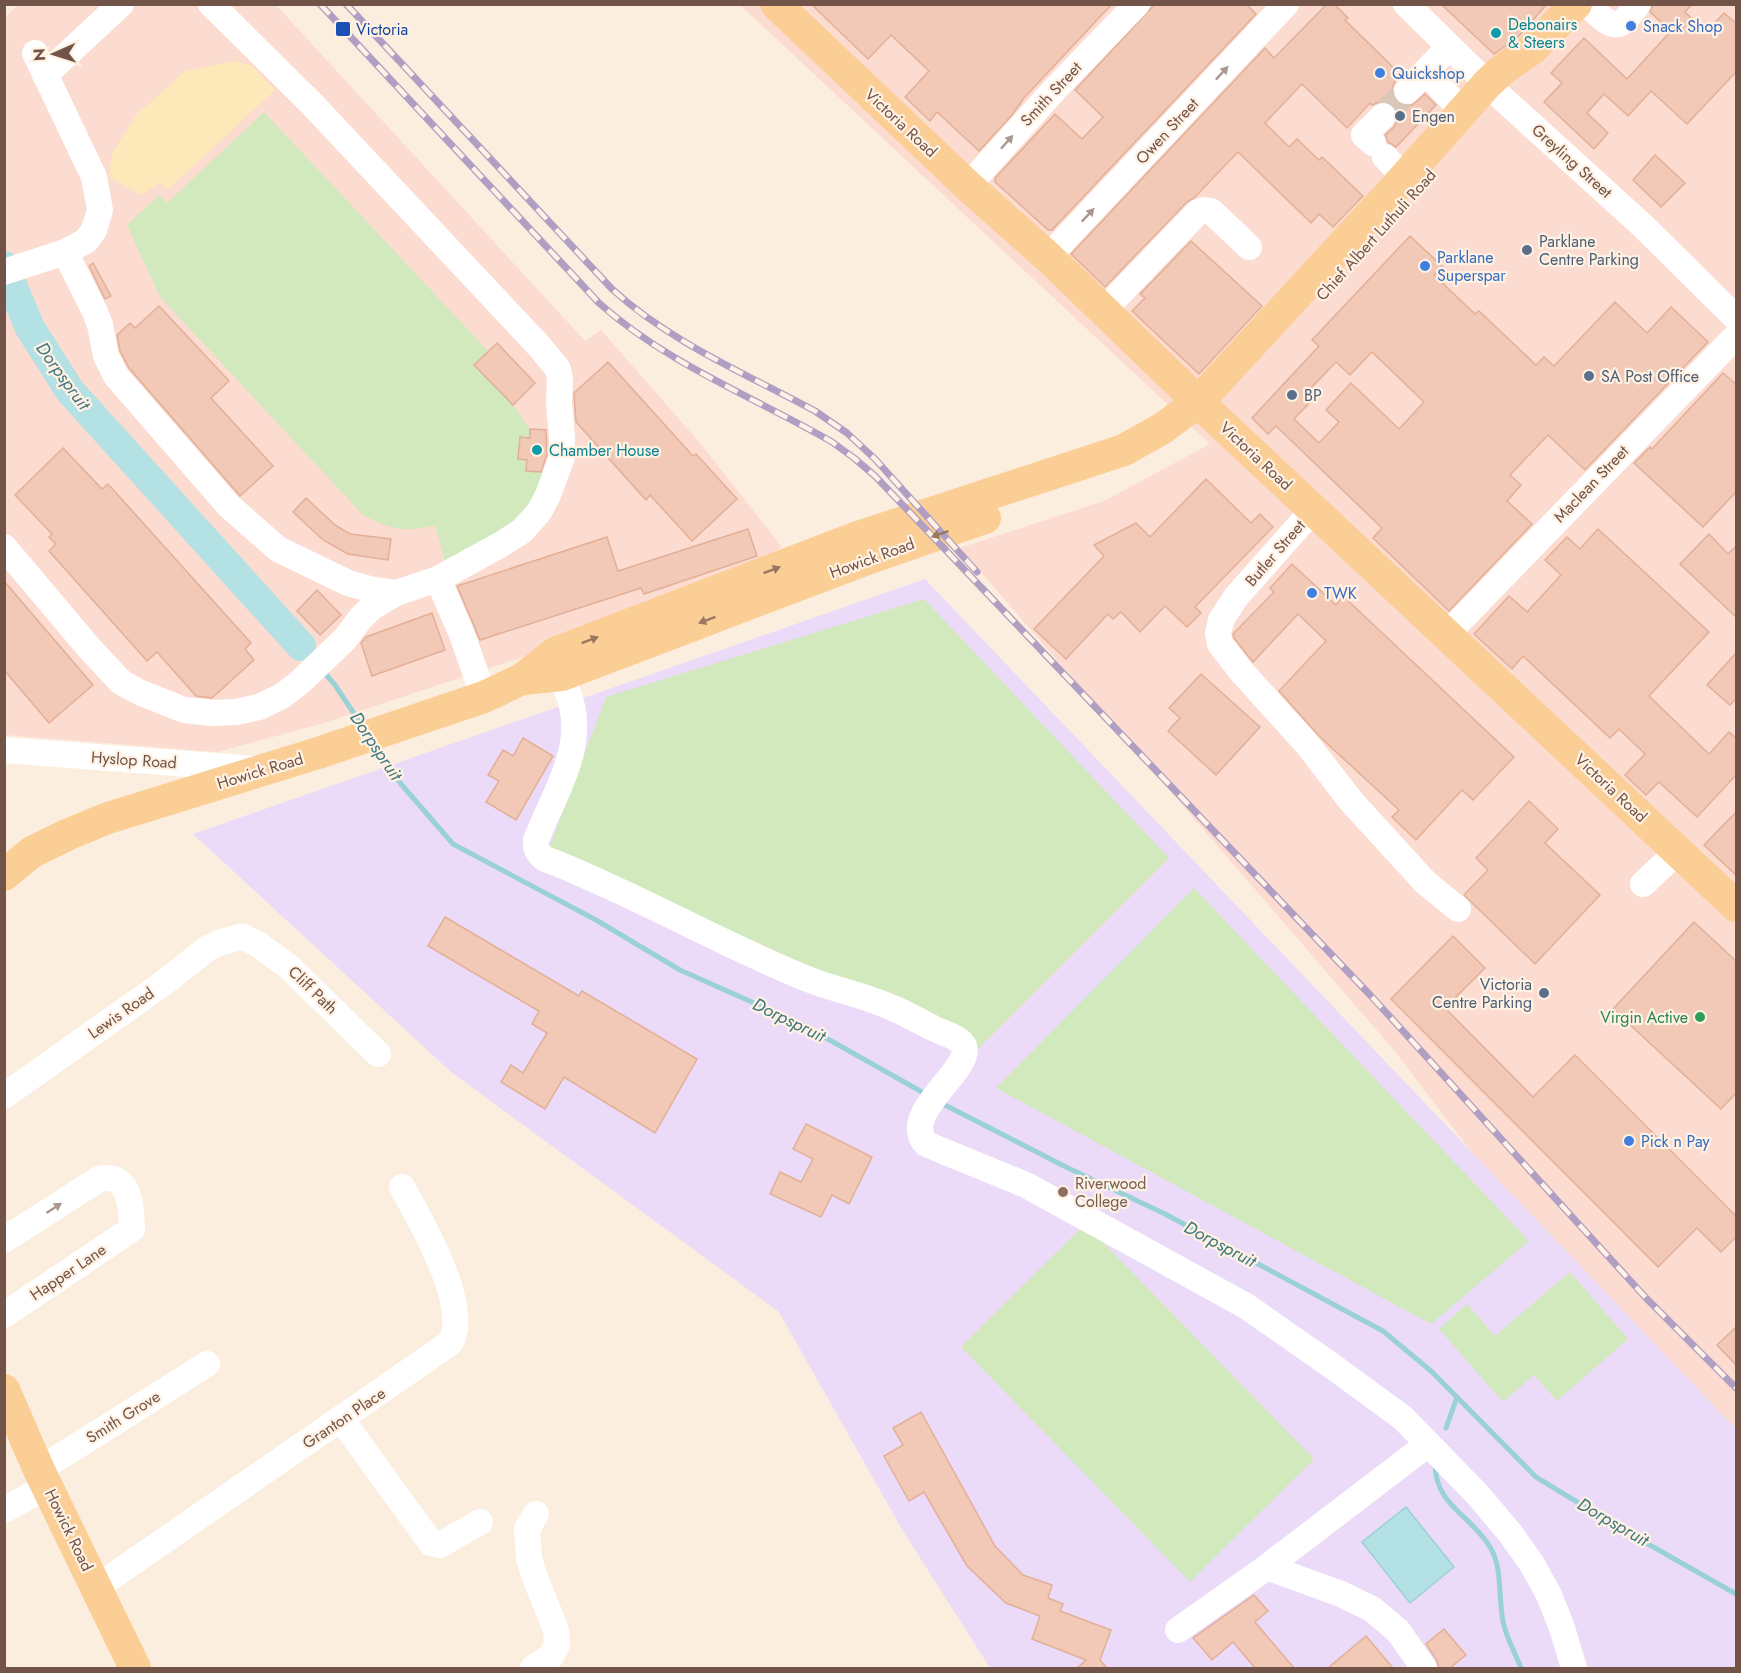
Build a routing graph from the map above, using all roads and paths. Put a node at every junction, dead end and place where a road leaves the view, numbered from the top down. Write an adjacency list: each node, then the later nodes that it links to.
1 (121, 4): 19 (street)
2 (212, 4): 28 (street)
3 (776, 4): 17 (main road, Victoria Road)
4 (1137, 4): 17 (street, Smith Street, one-way to 4)
5 (1286, 4): 20 (street, Owen Street, one-way to 5)
6 (1406, 4): 10 (street, Greyling Street)
7 (1576, 4): 12 (main road, Chief Albert Luthuli Road)
8 (1587, 4): 9 (street)
9 (1638, 4)
10 (1449, 47): 11 (street); 12 (street, Greyling Street)
11 (1425, 72): 13 (street); 14 (street)
12 (1494, 90): 14 (main road, Chief Albert Luthuli Road); 23 (street, Greyling Street); 25 (main road, Chief Albert Luthuli Road)
13 (1407, 91)
14 (1463, 111): 16 (main road, Chief Albert Luthuli Road)
15 (1383, 116): 16 (street)
16 (1387, 159): 25 (main road, Chief Albert Luthuli Road)
17 (968, 186): 20 (main road, Victoria Road)
18 (1249, 247): 22 (street)
19 (65, 252): 21 (street); 29 (street)
20 (1047, 257): 22 (main road, Victoria Road)
21 (4, 272)
22 (1103, 311): 25 (main road, Victoria Road)
23 (1737, 318)
24 (1737, 336): 30 (street, Maclean Street)
25 (1205, 408): 26 (main road, Victoria Road); 31 (main road, Howick Road)
26 (1313, 510): 30 (main road, Victoria Road); 39 (street, Butler Street)
27 (4, 547): 29 (street)
28 (438, 579): 29 (street); 32 (street)
29 (396, 593)
30 (1447, 634): 35 (main road, Victoria Road)
31 (558, 664): 32 (main road, Howick Road); 49 (street)
32 (484, 697): 34 (main road, Howick Road)
33 (4, 750): 34 (street, Hyslop Road)
34 (264, 769): 36 (main road, Howick Road)
35 (1678, 851): 37 (street); 38 (main road, Victoria Road)
36 (4, 875)
37 (1643, 884)
38 (1737, 906)
39 (1458, 909)
40 (240, 937): 41 (street, Cliff Path); 42 (street, Lewis Road)
41 (378, 1054)
42 (4, 1096)
43 (402, 1187): 48 (street, Granton Place)
44 (4, 1240): 45 (street, Happer Lane, one-way to 45)
45 (4, 1315)
46 (207, 1364): 50 (street, Smith Grove)
47 (4, 1390): 50 (main road, Howick Road)
48 (341, 1419): 53 (street); 55 (street, Granton Place)
49 (1428, 1444): 54 (street); 60 (street)
50 (43, 1478): 51 (street, Smith Grove); 55 (main road, Howick Road)
51 (4, 1510)
52 (536, 1514): 58 (street)
53 (480, 1522)
54 (1267, 1567): 56 (street); 59 (street)
55 (97, 1587): 57 (main road, Howick Road)
56 (1178, 1630)
57 (135, 1668)
58 (533, 1668)
59 (1424, 1668)
60 (1574, 1668)

